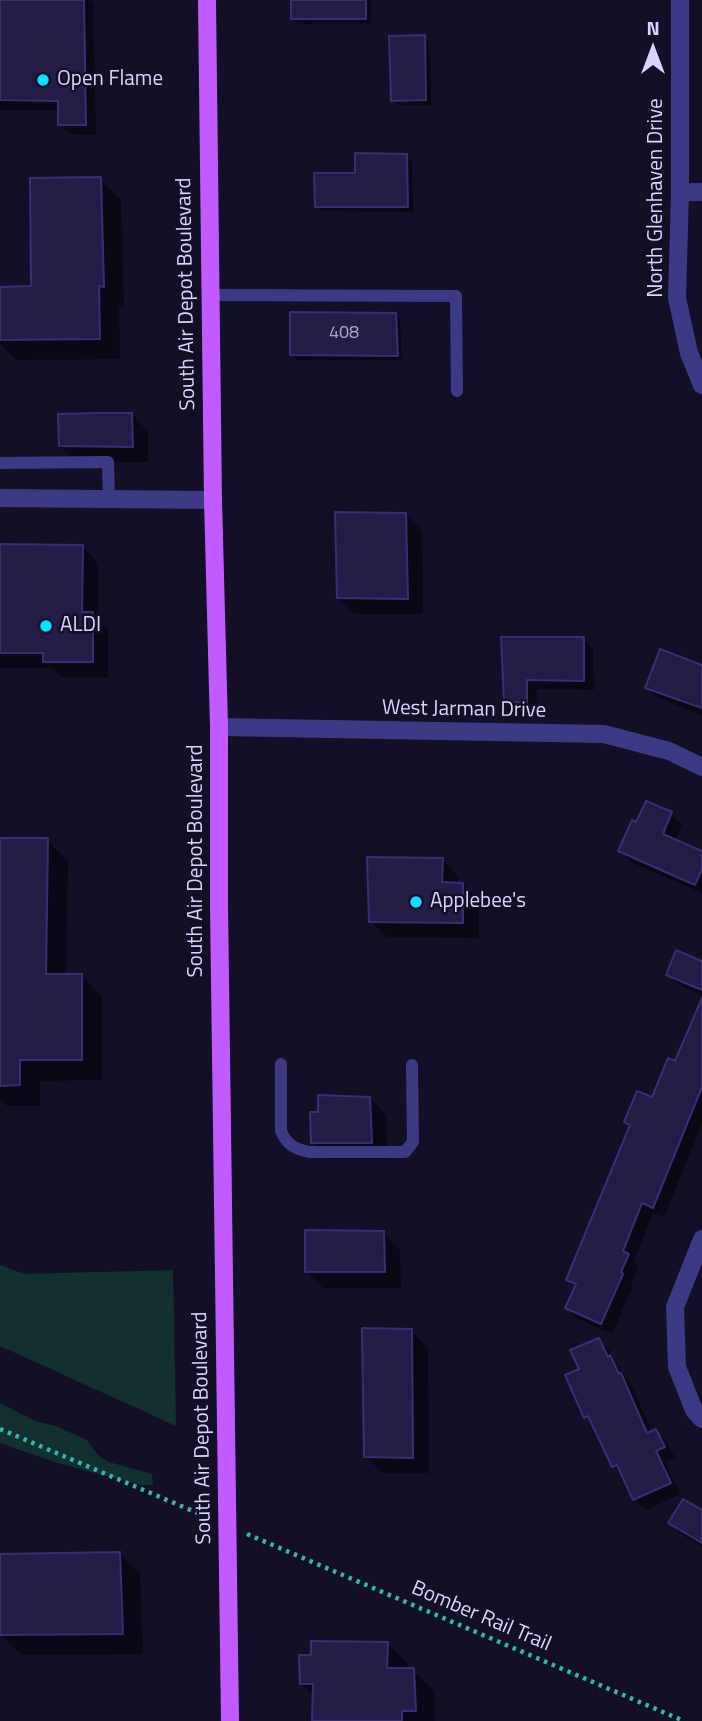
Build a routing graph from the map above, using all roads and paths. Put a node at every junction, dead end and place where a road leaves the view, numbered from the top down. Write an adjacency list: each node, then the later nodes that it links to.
1 (206, 0): 5 (main road, South Air Depot Boulevard)
2 (680, 0): 3 (street, North Glenhaven Drive)
3 (680, 192): 4 (street); 6 (street, North Glenhaven Drive)
4 (702, 192)
5 (210, 295): 7 (lane); 11 (main road, South Air Depot Boulevard)
6 (702, 385)
7 (457, 391)
8 (0, 463): 10 (lane)
9 (0, 498): 10 (street)
10 (109, 500): 11 (street)
11 (213, 500): 12 (main road, South Air Depot Boulevard)
12 (219, 727): 13 (street, West Jarman Drive); 21 (main road, South Air Depot Boulevard)
13 (702, 767)
14 (281, 1064): 15 (lane)
15 (412, 1065)
16 (702, 1239): 17 (street)
17 (698, 1415)
18 (0, 1429): 19 (path)
19 (183, 1507)
20 (266, 1543): 22 (path, Bomber Rail Trail)
21 (230, 1721)
22 (684, 1721)

